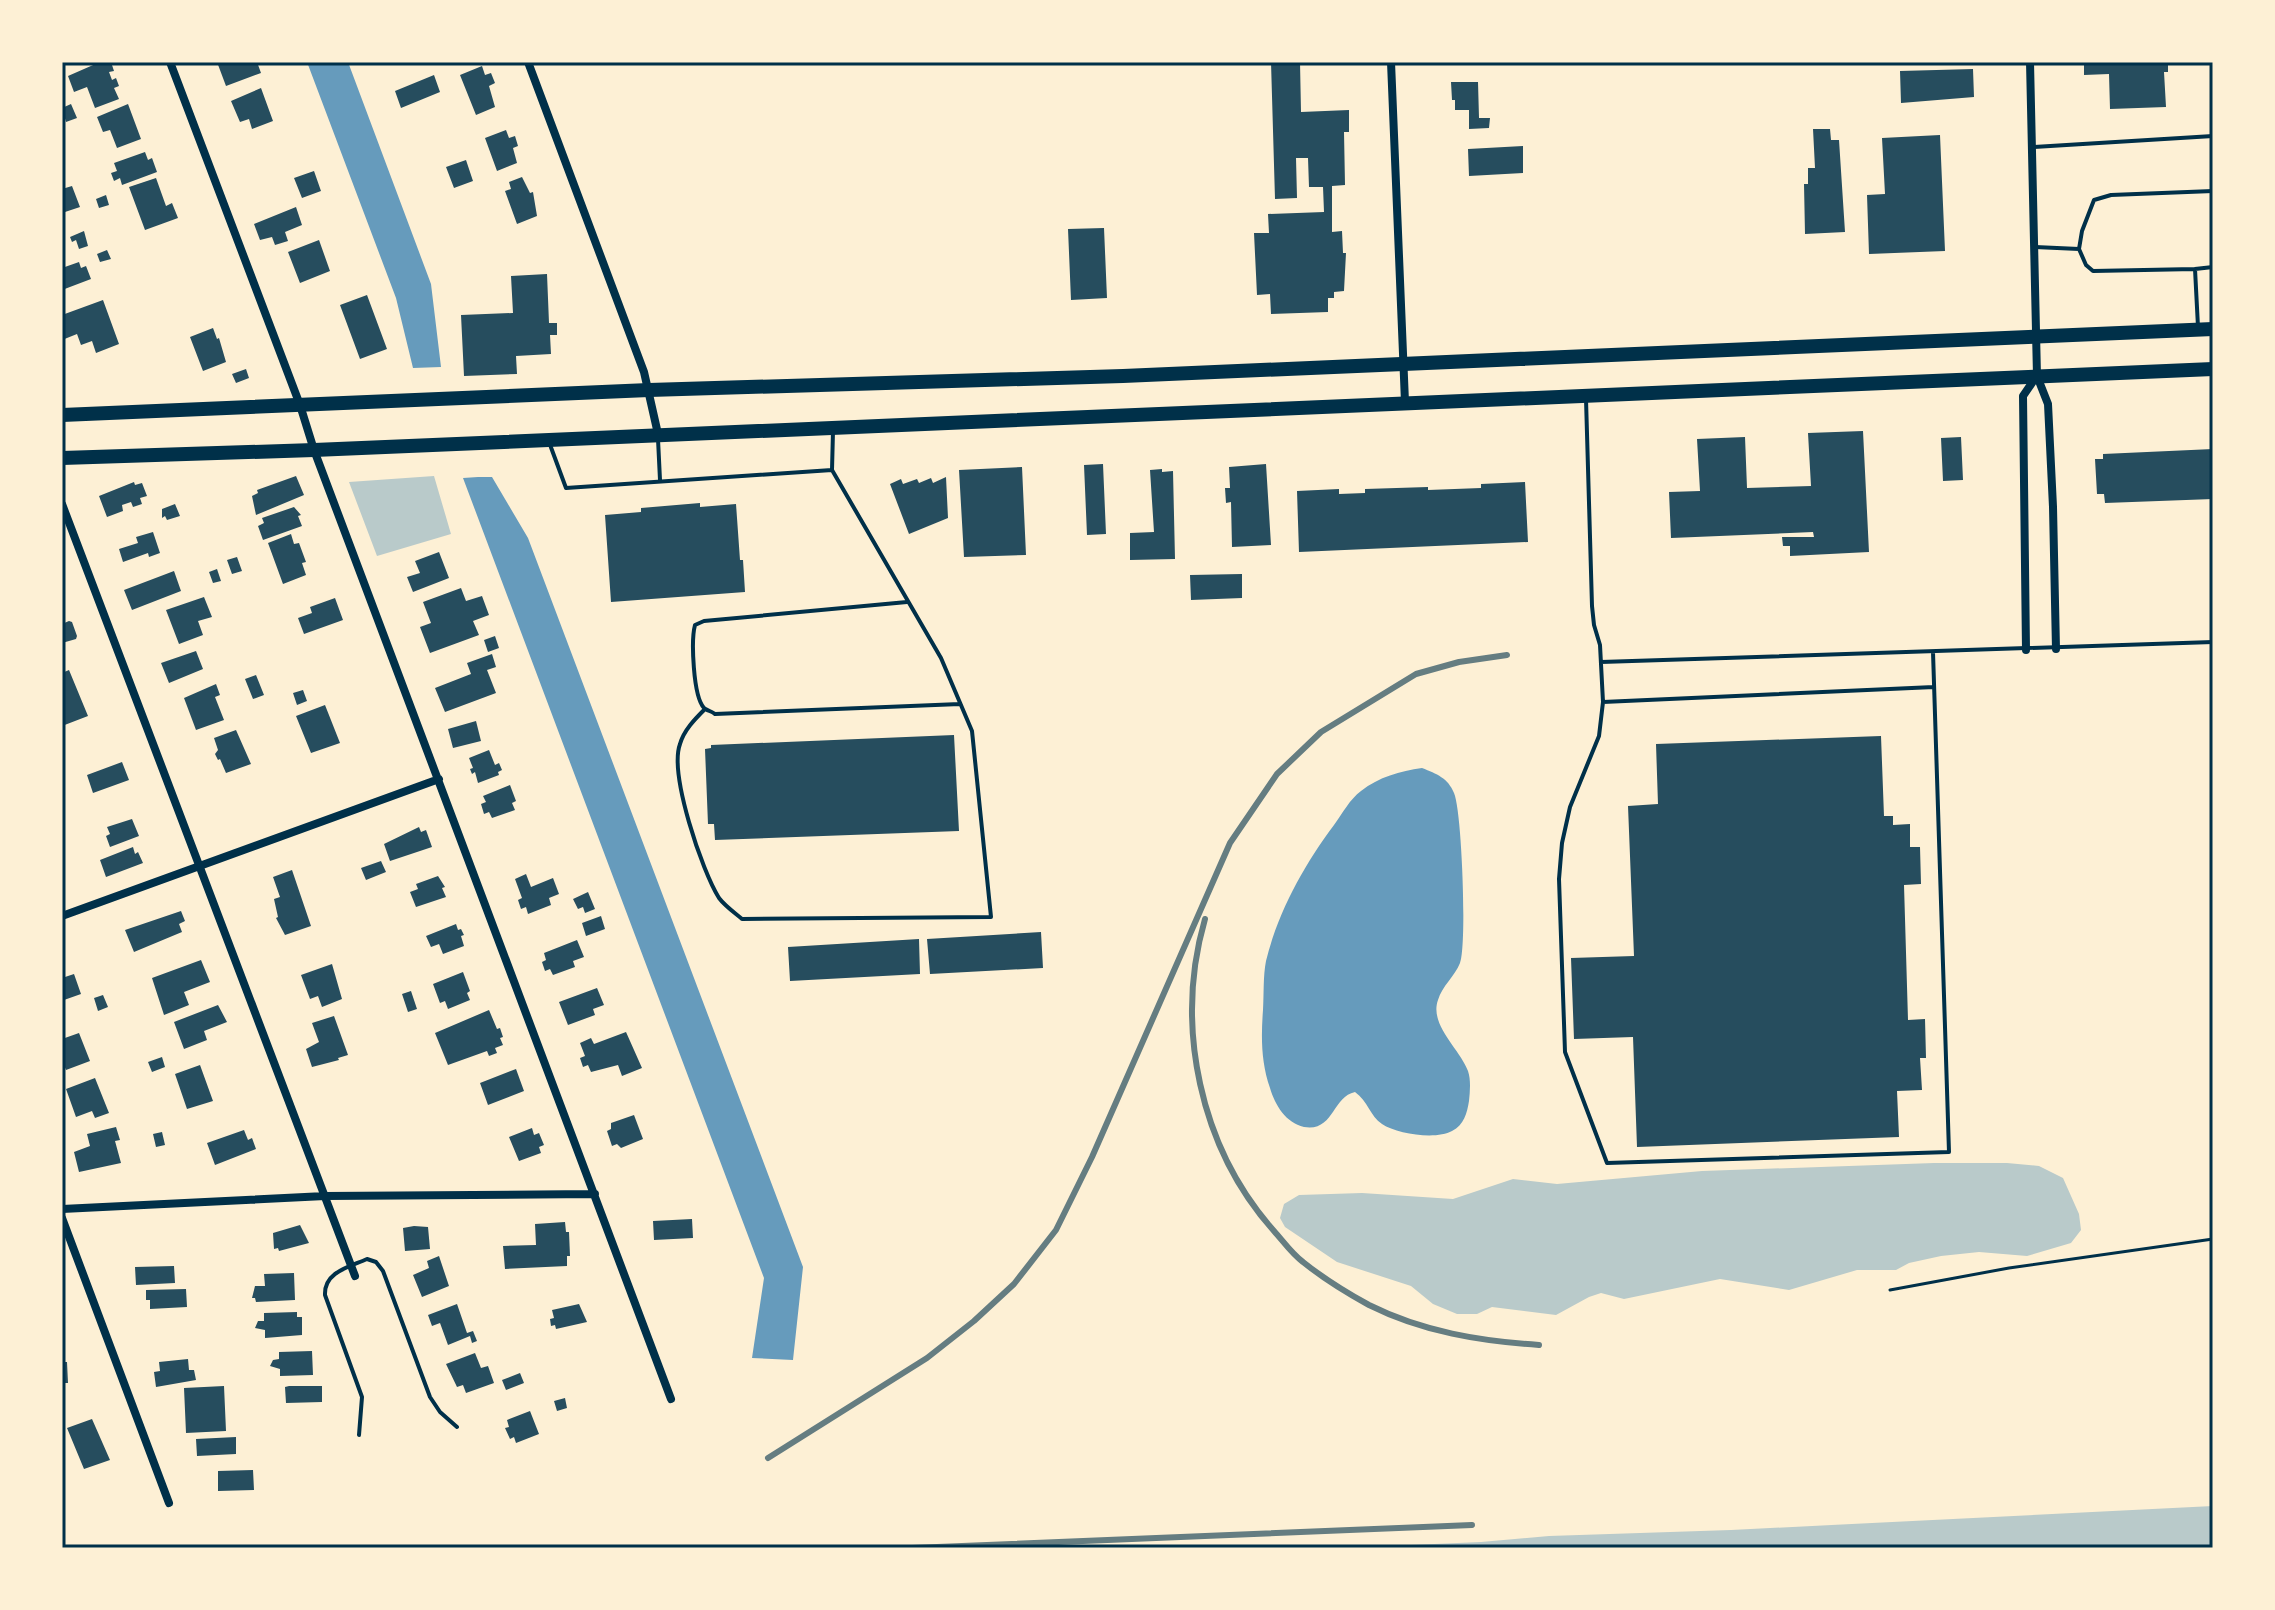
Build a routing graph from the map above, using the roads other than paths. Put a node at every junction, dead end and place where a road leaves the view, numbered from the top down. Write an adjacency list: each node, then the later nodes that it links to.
1 (170, 62): 20 (street)
2 (528, 62): 17 (street)
3 (1391, 62): 14 (street)
4 (2030, 62): 6 (street)
5 (2213, 136): 6 (lane)
6 (2032, 147): 8 (street)
7 (2213, 191): 9 (lane)
8 (2035, 247): 9 (lane); 13 (street)
9 (2079, 249): 11 (lane)
10 (2213, 267): 11 (lane)
11 (2195, 269): 12 (lane)
12 (2206, 329): 13 (main road)
13 (2037, 336): 14 (main road); 16 (street)
14 (1404, 364): 17 (main road); 19 (street)
15 (2213, 369): 16 (main road)
16 (2037, 376): 18 (main road); 32 (street); 33 (street)
17 (649, 390): 20 (main road); 23 (street)
18 (1585, 395): 19 (main road); 35 (lane)
19 (1405, 402): 22 (main road)
20 (300, 405): 21 (main road); 25 (street)
21 (62, 415)
22 (833, 426): 23 (main road); 27 (lane)
23 (658, 434): 24 (main road); 28 (lane)
24 (548, 439): 25 (main road); 28 (lane)
25 (314, 450): 26 (main road); 40 (street)
26 (62, 458)
27 (832, 470): 28 (lane); 30 (lane)
28 (660, 480)
29 (62, 504): 41 (street)
30 (908, 602): 38 (lane); 39 (lane)
31 (2213, 642): 32 (lane)
32 (2056, 649): 33 (lane)
33 (2026, 650): 34 (lane)
34 (1933, 652): 35 (lane); 36 (lane)
35 (1601, 662): 37 (lane)
36 (1934, 687): 37 (lane); 37 (lane)
37 (1603, 702)
38 (960, 704): 39 (lane); 39 (lane)
39 (705, 709)
40 (439, 779): 41 (street); 43 (street)
41 (201, 866): 42 (street); 44 (street)
42 (62, 916)
43 (595, 1194): 44 (street); 49 (street)
44 (325, 1196): 45 (street); 47 (street)
45 (62, 1209)
46 (62, 1218): 52 (street)
47 (352, 1266): 48 (street); 50 (lane); 51 (lane)
48 (355, 1276)
49 (671, 1399)
50 (457, 1427)
51 (359, 1435)
52 (169, 1503)

